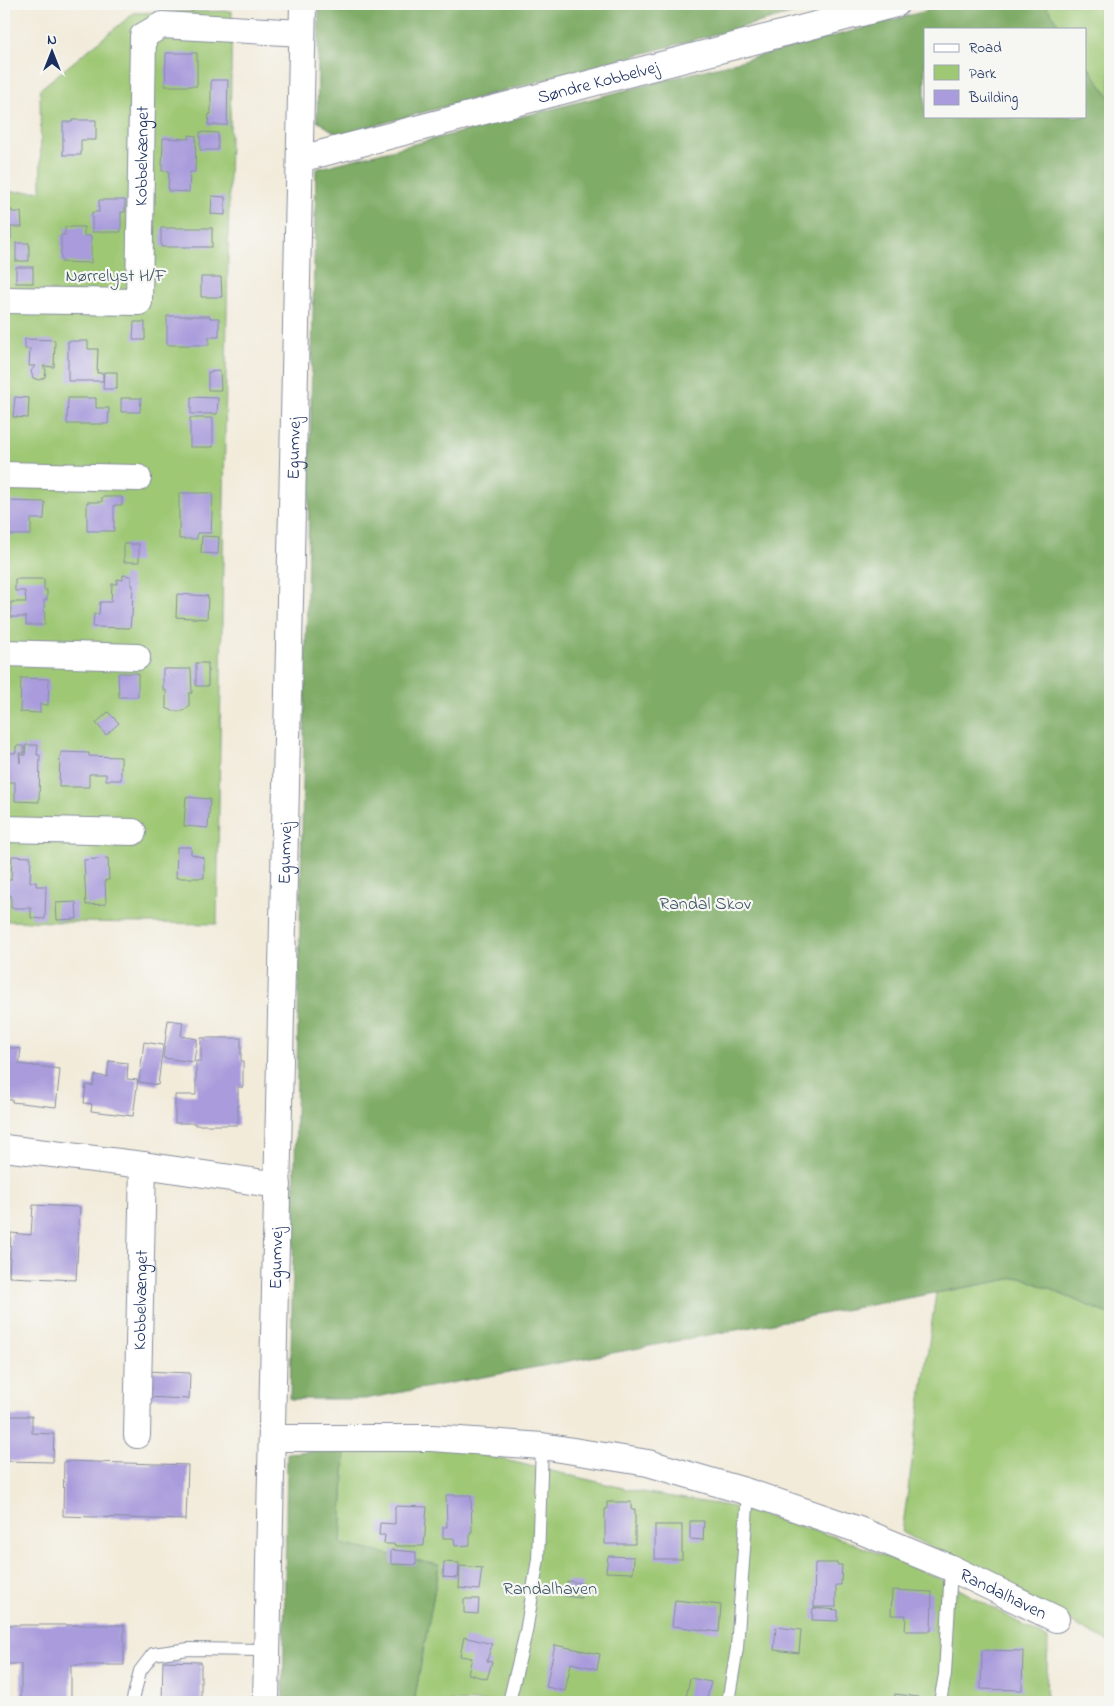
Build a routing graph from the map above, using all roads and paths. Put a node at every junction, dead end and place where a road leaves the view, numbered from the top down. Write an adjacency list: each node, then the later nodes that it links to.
1 (303, 4): 3 (street, Egumvej)
2 (896, 4): 4 (street, Søndre Kobbelvej)
3 (302, 33): 4 (street, Egumvej); 5 (street, Kobbelvænget)
4 (300, 159): 14 (street, Egumvej)
5 (4, 300)
6 (4, 476): 7 (street)
7 (138, 478)
8 (4, 653): 9 (street)
9 (137, 657)
10 (4, 829): 11 (street)
11 (133, 832)
12 (4, 1148): 13 (street)
13 (143, 1165): 14 (street); 15 (street, Kobbelvænget)
14 (278, 1184): 16 (street, Egumvej)
15 (137, 1434)
16 (273, 1438): 17 (street, Randalhaven); 21 (street, Egumvej)
17 (542, 1446): 18 (street, Randalhaven); 24 (lane)
18 (748, 1492): 19 (street, Randalhaven); 25 (lane)
19 (951, 1568): 20 (street, Randalhaven); 26 (lane, Randalhaven)
20 (1056, 1619)
21 (268, 1650): 22 (lane); 23 (street, Egumvej)
22 (133, 1699)
23 (266, 1702)
24 (509, 1702)
25 (728, 1702)
26 (940, 1702)

